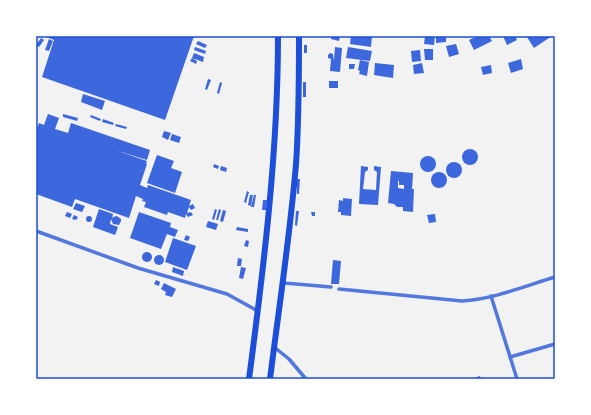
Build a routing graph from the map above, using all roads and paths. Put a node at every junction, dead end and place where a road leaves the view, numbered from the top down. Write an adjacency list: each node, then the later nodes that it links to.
1 (278, 36): 9 (highway)
2 (299, 36): 5 (highway)
3 (36, 231): 9 (street)
4 (555, 277): 8 (street)
5 (284, 283): 6 (street); 11 (highway)
6 (331, 287)
7 (339, 289): 8 (street)
8 (491, 296): 12 (street)
9 (258, 311): 13 (highway)
10 (555, 344): 12 (street)
11 (274, 347): 14 (highway); 15 (street)
12 (510, 358): 16 (street)
13 (250, 379)
14 (270, 379)
15 (306, 379)
16 (517, 379)

